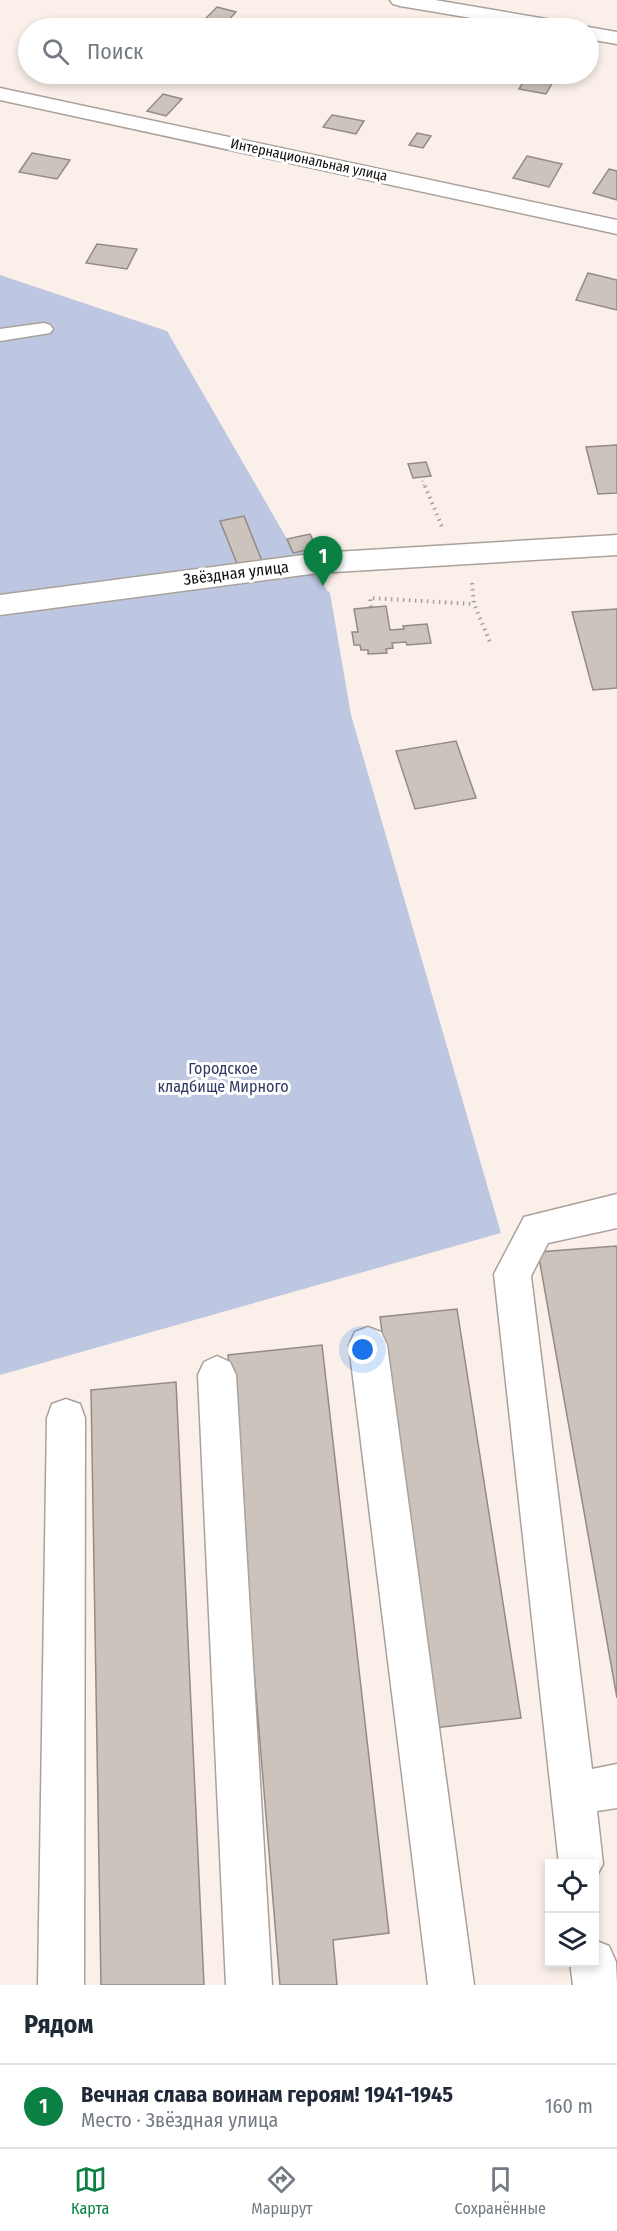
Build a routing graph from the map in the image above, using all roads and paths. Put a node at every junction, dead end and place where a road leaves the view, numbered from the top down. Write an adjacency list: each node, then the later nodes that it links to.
1 (400, 0): 2 (street)
2 (505, 18)
3 (599, 35): 4 (street)
4 (617, 38)
5 (0, 94): 6 (street, Интернациональная улица)
6 (617, 227)
7 (44, 329): 8 (lane)
8 (0, 335)
9 (617, 544): 11 (street, Звёздная улица)
10 (474, 604): 12 (path)
11 (0, 605)
12 (371, 608)
13 (617, 1211): 18 (street)
14 (368, 1345): 23 (street)
15 (217, 1375): 22 (street)
16 (66, 1418): 21 (street)
17 (617, 1786): 18 (street)
18 (573, 1794): 19 (street)
19 (581, 1859)
20 (594, 1967): 24 (street)
21 (61, 1985)
22 (249, 1985)
23 (451, 1985)
24 (596, 1985)

